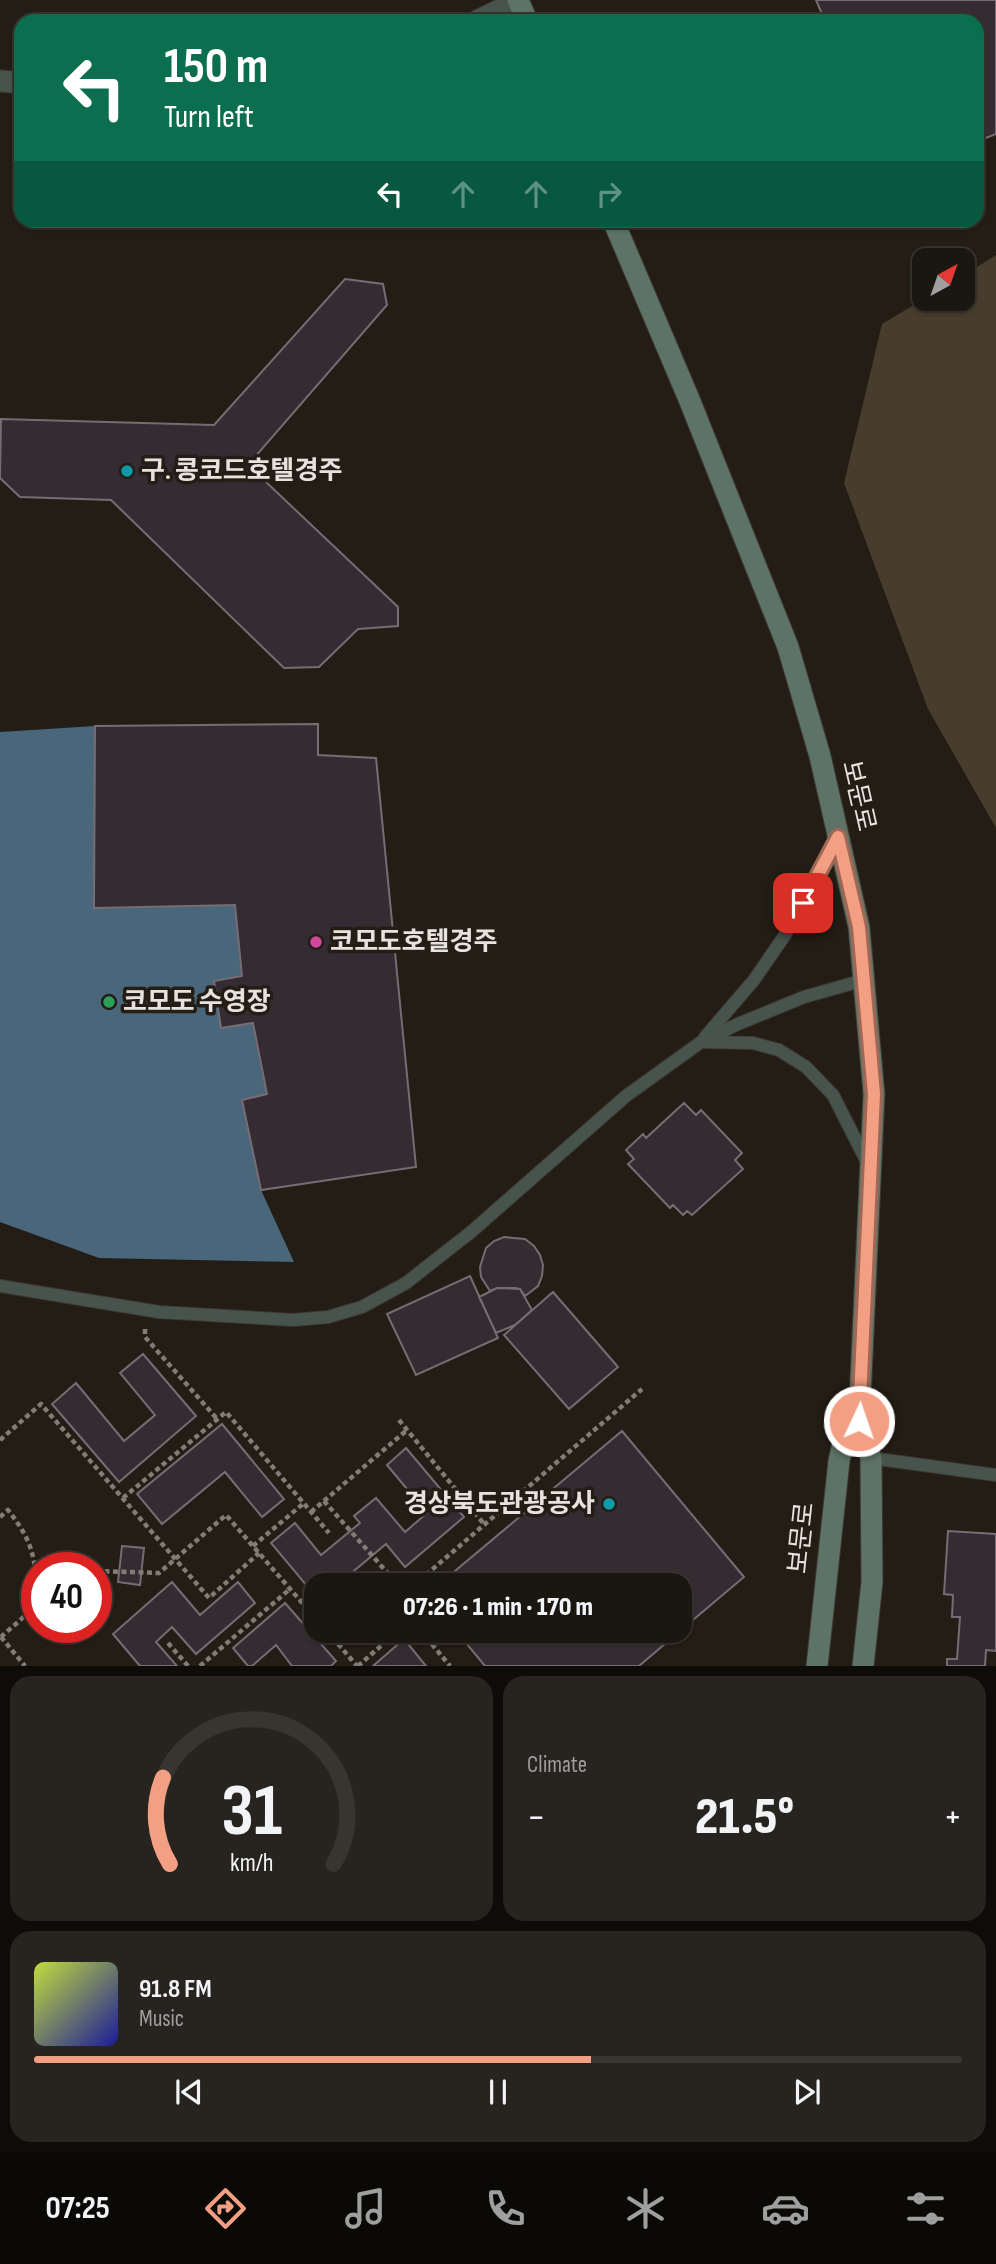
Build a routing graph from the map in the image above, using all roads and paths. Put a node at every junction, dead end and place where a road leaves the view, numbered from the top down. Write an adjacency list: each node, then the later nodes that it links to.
1 (518, 0): 2 (street)
2 (491, 14)
3 (616, 228): 4 (street, 보문로)
4 (838, 837): 5 (street, 보문로); 6 (lane)
5 (864, 980): 6 (lane); 7 (street, 보문로)
6 (701, 1042): 7 (lane); 8 (lane)
7 (871, 1170): 13 (street, 보문로)
8 (0, 1286)
9 (145, 1327): 11 (path)
10 (642, 1389): 23 (path)
11 (218, 1420): 18 (path); 20 (path)
12 (399, 1420): 14 (path)
13 (859, 1421): 16 (street, 보문로); 47 (street, 보문로)
14 (407, 1430): 19 (path); 23 (path)
15 (0, 1440): 18 (path)
16 (871, 1458): 17 (lane); 48 (street, 보문로)
17 (996, 1475)
18 (123, 1498): 28 (path)
19 (324, 1501): 21 (path); 30 (path)
20 (304, 1503): 21 (path); 25 (path)
21 (311, 1512): 24 (path)
22 (0, 1517): 26 (path)
23 (484, 1524): 31 (path)
24 (329, 1533)
25 (253, 1546): 27 (path); 28 (path)
26 (33, 1552)
27 (259, 1553): 28 (path); 32 (path)
28 (175, 1558): 29 (path)
29 (112, 1572)
30 (388, 1573)
31 (428, 1573)
32 (290, 1589): 33 (path); 40 (path)
33 (304, 1605)
34 (21, 1618): 35 (path)
35 (0, 1636): 41 (path)
36 (168, 1643): 42 (path)
37 (338, 1643): 45 (path)
38 (384, 1643): 45 (path)
39 (431, 1643): 46 (path)
40 (208, 1659): 43 (path); 44 (path)
41 (25, 1665)
42 (188, 1665)
43 (200, 1665)
44 (214, 1665)
45 (357, 1665)
46 (450, 1665)
47 (817, 1665)
48 (863, 1665)

